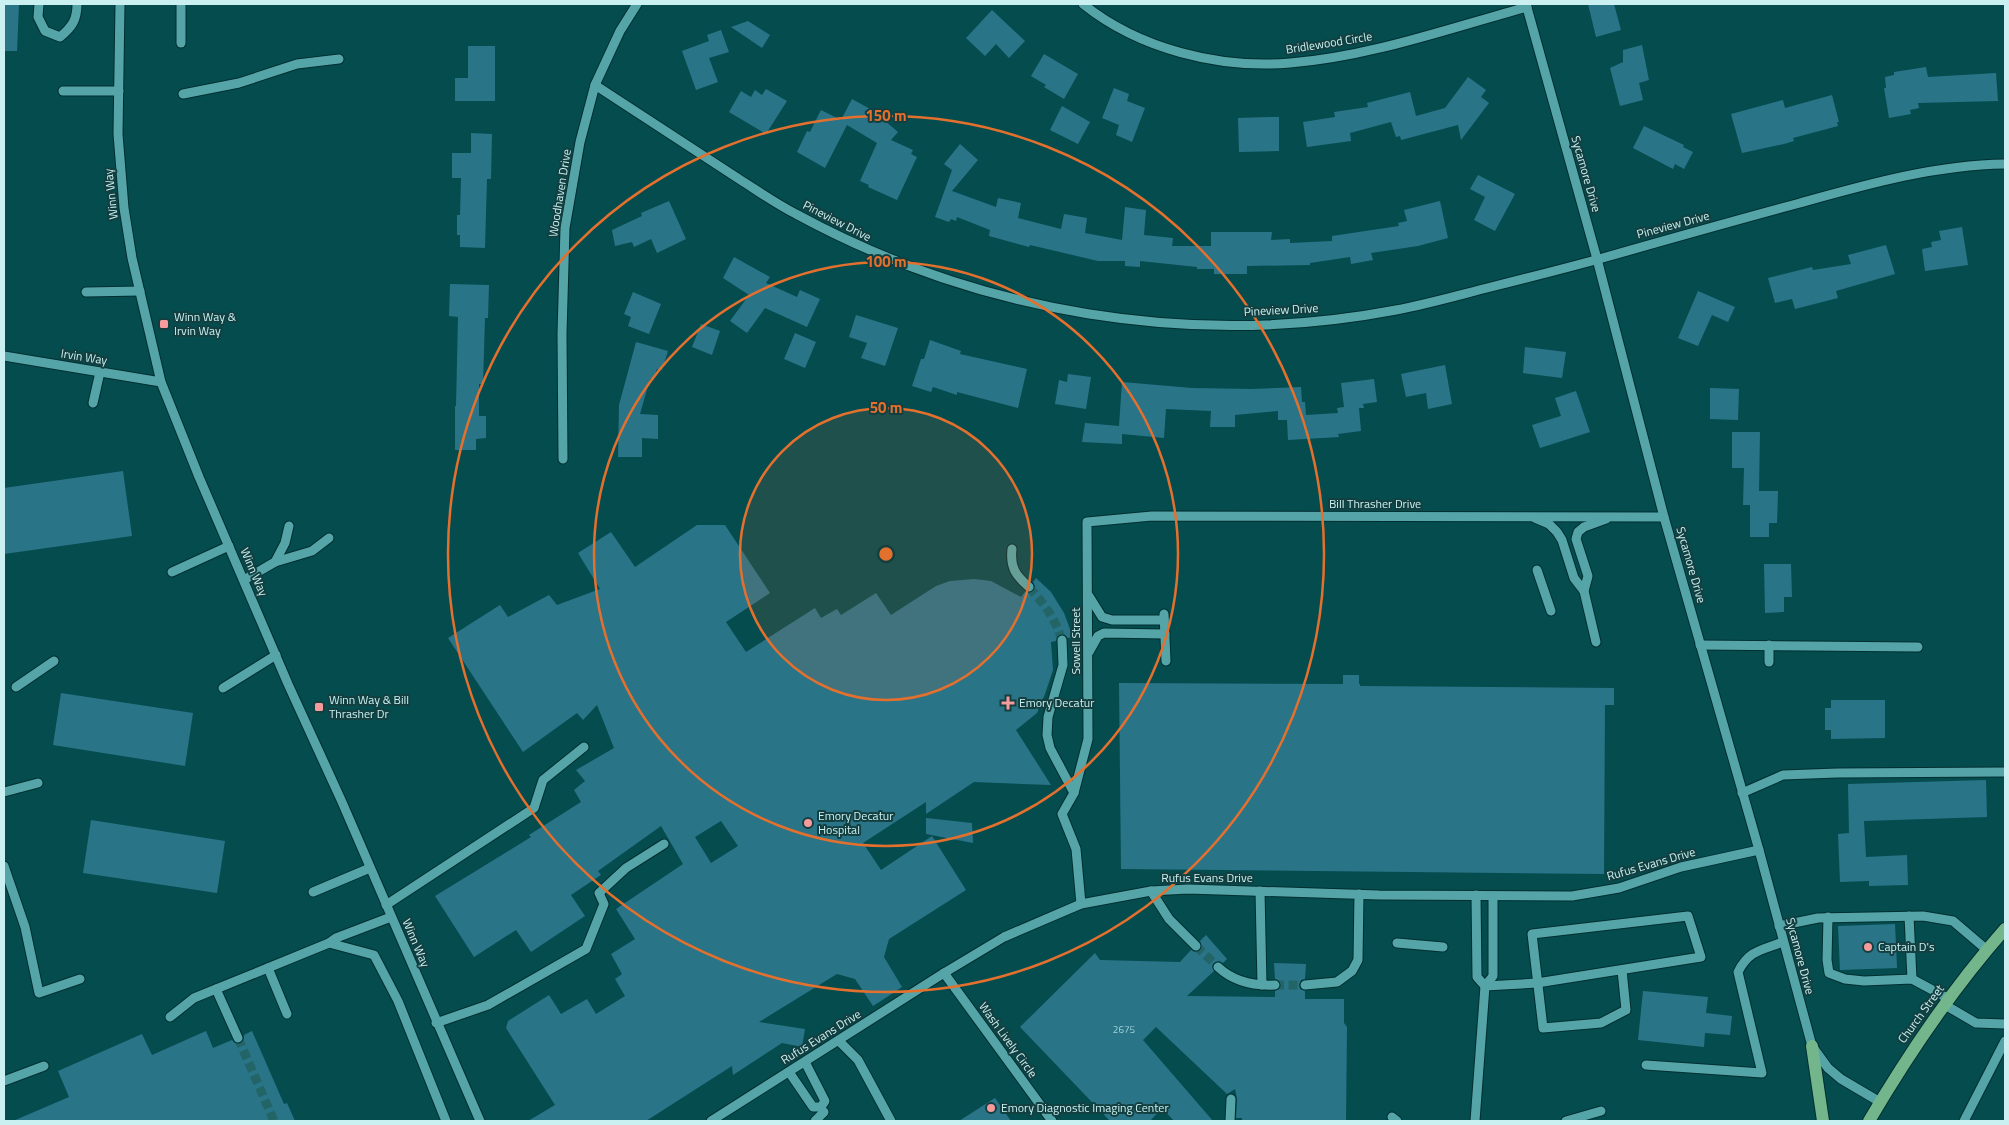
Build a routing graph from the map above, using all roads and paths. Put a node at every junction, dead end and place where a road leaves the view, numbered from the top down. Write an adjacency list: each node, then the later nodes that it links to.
1 (39, 4): 2 (street)
2 (77, 4)
3 (120, 4): 12 (street, Winn Way)
4 (181, 4): 8 (street)
5 (637, 4): 10 (street, Woodhaven Drive)
6 (1083, 4): 7 (street, Bridlewood Circle)
7 (1526, 6): 15 (street, Sycamore Drive)
8 (181, 43)
9 (339, 59): 13 (street)
10 (595, 85): 15 (street, Pineview Drive); 22 (street, Woodhaven Drive)
11 (63, 91): 12 (street)
12 (119, 91): 16 (street, Winn Way)
13 (183, 94)
14 (2005, 164): 15 (street, Pineview Drive)
15 (1597, 259): 25 (street, Sycamore Drive)
16 (140, 291): 17 (street); 20 (street, Winn Way)
17 (86, 292)
18 (4, 356): 19 (street, Irvin Way)
19 (100, 372): 20 (street, Irvin Way); 21 (street)
20 (161, 382): 29 (street, Winn Way)
21 (93, 403)
22 (563, 459)
23 (1532, 516): 24 (street, Bill Thrasher Drive); 26 (street, Bill Thrasher Drive); 36 (street)
24 (1611, 517): 25 (street, Bill Thrasher Drive); 36 (street)
25 (1664, 517): 42 (street, Sycamore Drive)
26 (1087, 522): 37 (street, Sowell Street)
27 (289, 526): 31 (street)
28 (329, 538): 31 (street)
29 (229, 546): 33 (street); 34 (street, Winn Way)
30 (1012, 549): 35 (street)
31 (275, 562): 34 (street)
32 (1536, 570): 38 (street)
33 (172, 572)
34 (244, 580): 46 (street, Winn Way)
35 (1029, 587)
36 (1584, 591): 41 (street)
37 (1088, 594): 39 (street); 45 (street, Sowell Street)
38 (1551, 611)
39 (1164, 634): 45 (street); 48 (street)
40 (1062, 640): 56 (street)
41 (1596, 642)
42 (1700, 645): 43 (street); 57 (street, Sycamore Drive)
43 (1769, 645): 44 (street); 49 (street)
44 (1918, 647)
45 (1088, 654): 56 (street, Sowell Street)
46 (276, 655): 51 (street); 61 (street, Winn Way)
47 (54, 661): 50 (street)
48 (1166, 661)
49 (1769, 662)
50 (16, 687)
51 (223, 688)
52 (584, 747): 69 (street)
53 (2005, 772): 57 (street)
54 (38, 783): 55 (street)
55 (4, 792)
56 (1074, 793): 68 (street, Sowell Street)
57 (1742, 793): 59 (street, Sycamore Drive)
58 (664, 844): 96 (street)
59 (1759, 850): 67 (street, Rufus Evans Drive); 73 (street, Sycamore Drive)
60 (4, 868): 85 (street)
61 (370, 868): 64 (street); 69 (street, Winn Way)
62 (1151, 891): 63 (street, Rufus Evans Drive); 68 (street, Rufus Evans Drive); 78 (street)
63 (1260, 891): 65 (street, Rufus Evans Drive); 90 (street)
64 (313, 892)
65 (1359, 894): 66 (street, Rufus Evans Drive); 89 (street)
66 (1476, 895): 67 (street, Rufus Evans Drive); 91 (street)
67 (1493, 896): 91 (street)
68 (1081, 904): 84 (street, Rufus Evans Drive)
69 (386, 905): 71 (street, Winn Way)
70 (1909, 916): 72 (street); 80 (street); 86 (street)
71 (391, 917): 76 (street); 96 (street, Winn Way)
72 (1828, 917): 73 (street); 86 (street)
73 (1779, 926): 75 (street, Sycamore Drive)
74 (2005, 929): 80 (main road, Church Street)
75 (1784, 942): 101 (street, Sycamore Drive); 103 (street)
76 (329, 943): 82 (street); 111 (street)
77 (1397, 943): 79 (street)
78 (1196, 946)
79 (1443, 947)
80 (1987, 950): 93 (main road, Church Street)
81 (1218, 967): 90 (street)
82 (268, 968): 92 (street); 94 (street)
83 (1622, 970): 87 (street); 87 (street); 87 (street)
84 (944, 973): 99 (street, Rufus Evans Drive); 116 (street, Wash Lively Circle)
85 (80, 979)
86 (1912, 979): 93 (street)
87 (1537, 983): 91 (street)
88 (1275, 985): 90 (street)
89 (1305, 985)
90 (1262, 986)
91 (1485, 986): 118 (street)
92 (216, 989): 95 (street); 98 (street)
93 (1947, 1002): 97 (street); 108 (main road, Church Street)
94 (287, 1014)
95 (170, 1016)
96 (436, 1023): 112 (street, Winn Way)
97 (2005, 1024)
98 (238, 1038)
99 (839, 1041): 102 (street, Rufus Evans Drive); 115 (street)
100 (2005, 1041): 122 (street)
101 (1812, 1046): 108 (street, Sycamore Drive); 120 (main road)
102 (805, 1062): 105 (street, Rufus Evans Drive); 105 (street)
103 (1646, 1065)
104 (44, 1066): 106 (street)
105 (789, 1072): 113 (street, Rufus Evans Drive)
106 (4, 1081)
107 (1231, 1099): 117 (street)
108 (1880, 1102): 121 (main road, Church Street)
109 (1601, 1111): 119 (street)
110 (824, 1112): 114 (street)
111 (446, 1121)
112 (480, 1121)
113 (711, 1121)
114 (814, 1121)
115 (891, 1121)
116 (1052, 1121)
117 (1230, 1121)
118 (1475, 1121)
119 (1566, 1121)
120 (1822, 1121)
121 (1870, 1121)
122 (1964, 1121)

